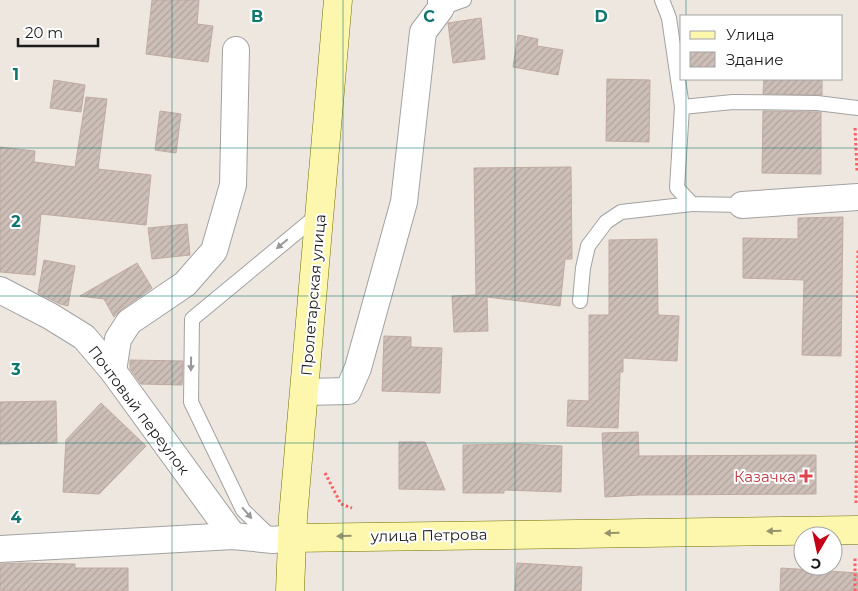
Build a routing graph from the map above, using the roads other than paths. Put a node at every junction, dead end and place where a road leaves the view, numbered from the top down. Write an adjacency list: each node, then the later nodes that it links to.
1 (338, 0): 10 (main road, Пролетарская улица)
2 (662, 0): 5 (lane)
3 (449, 3): 14 (street)
4 (236, 50): 13 (street)
5 (682, 107): 6 (lane); 8 (lane)
6 (856, 108)
7 (858, 197): 9 (street)
8 (692, 204): 9 (lane); 12 (lane)
9 (742, 205)
10 (320, 213): 14 (main road, Пролетарская улица); 17 (lane, one-way to 17)
11 (0, 290): 13 (street, Почтовый переулок)
12 (580, 301)
13 (113, 370): 16 (street, Почтовый переулок)
14 (304, 392): 17 (main road, Пролетарская улица)
15 (857, 530): 17 (main road, улица Петрова, one-way to 17)
16 (233, 536): 17 (street, улица Петрова); 18 (street, улица Петрова)
17 (282, 539): 19 (main road, Пролетарская улица)
18 (0, 550)
19 (290, 591)

